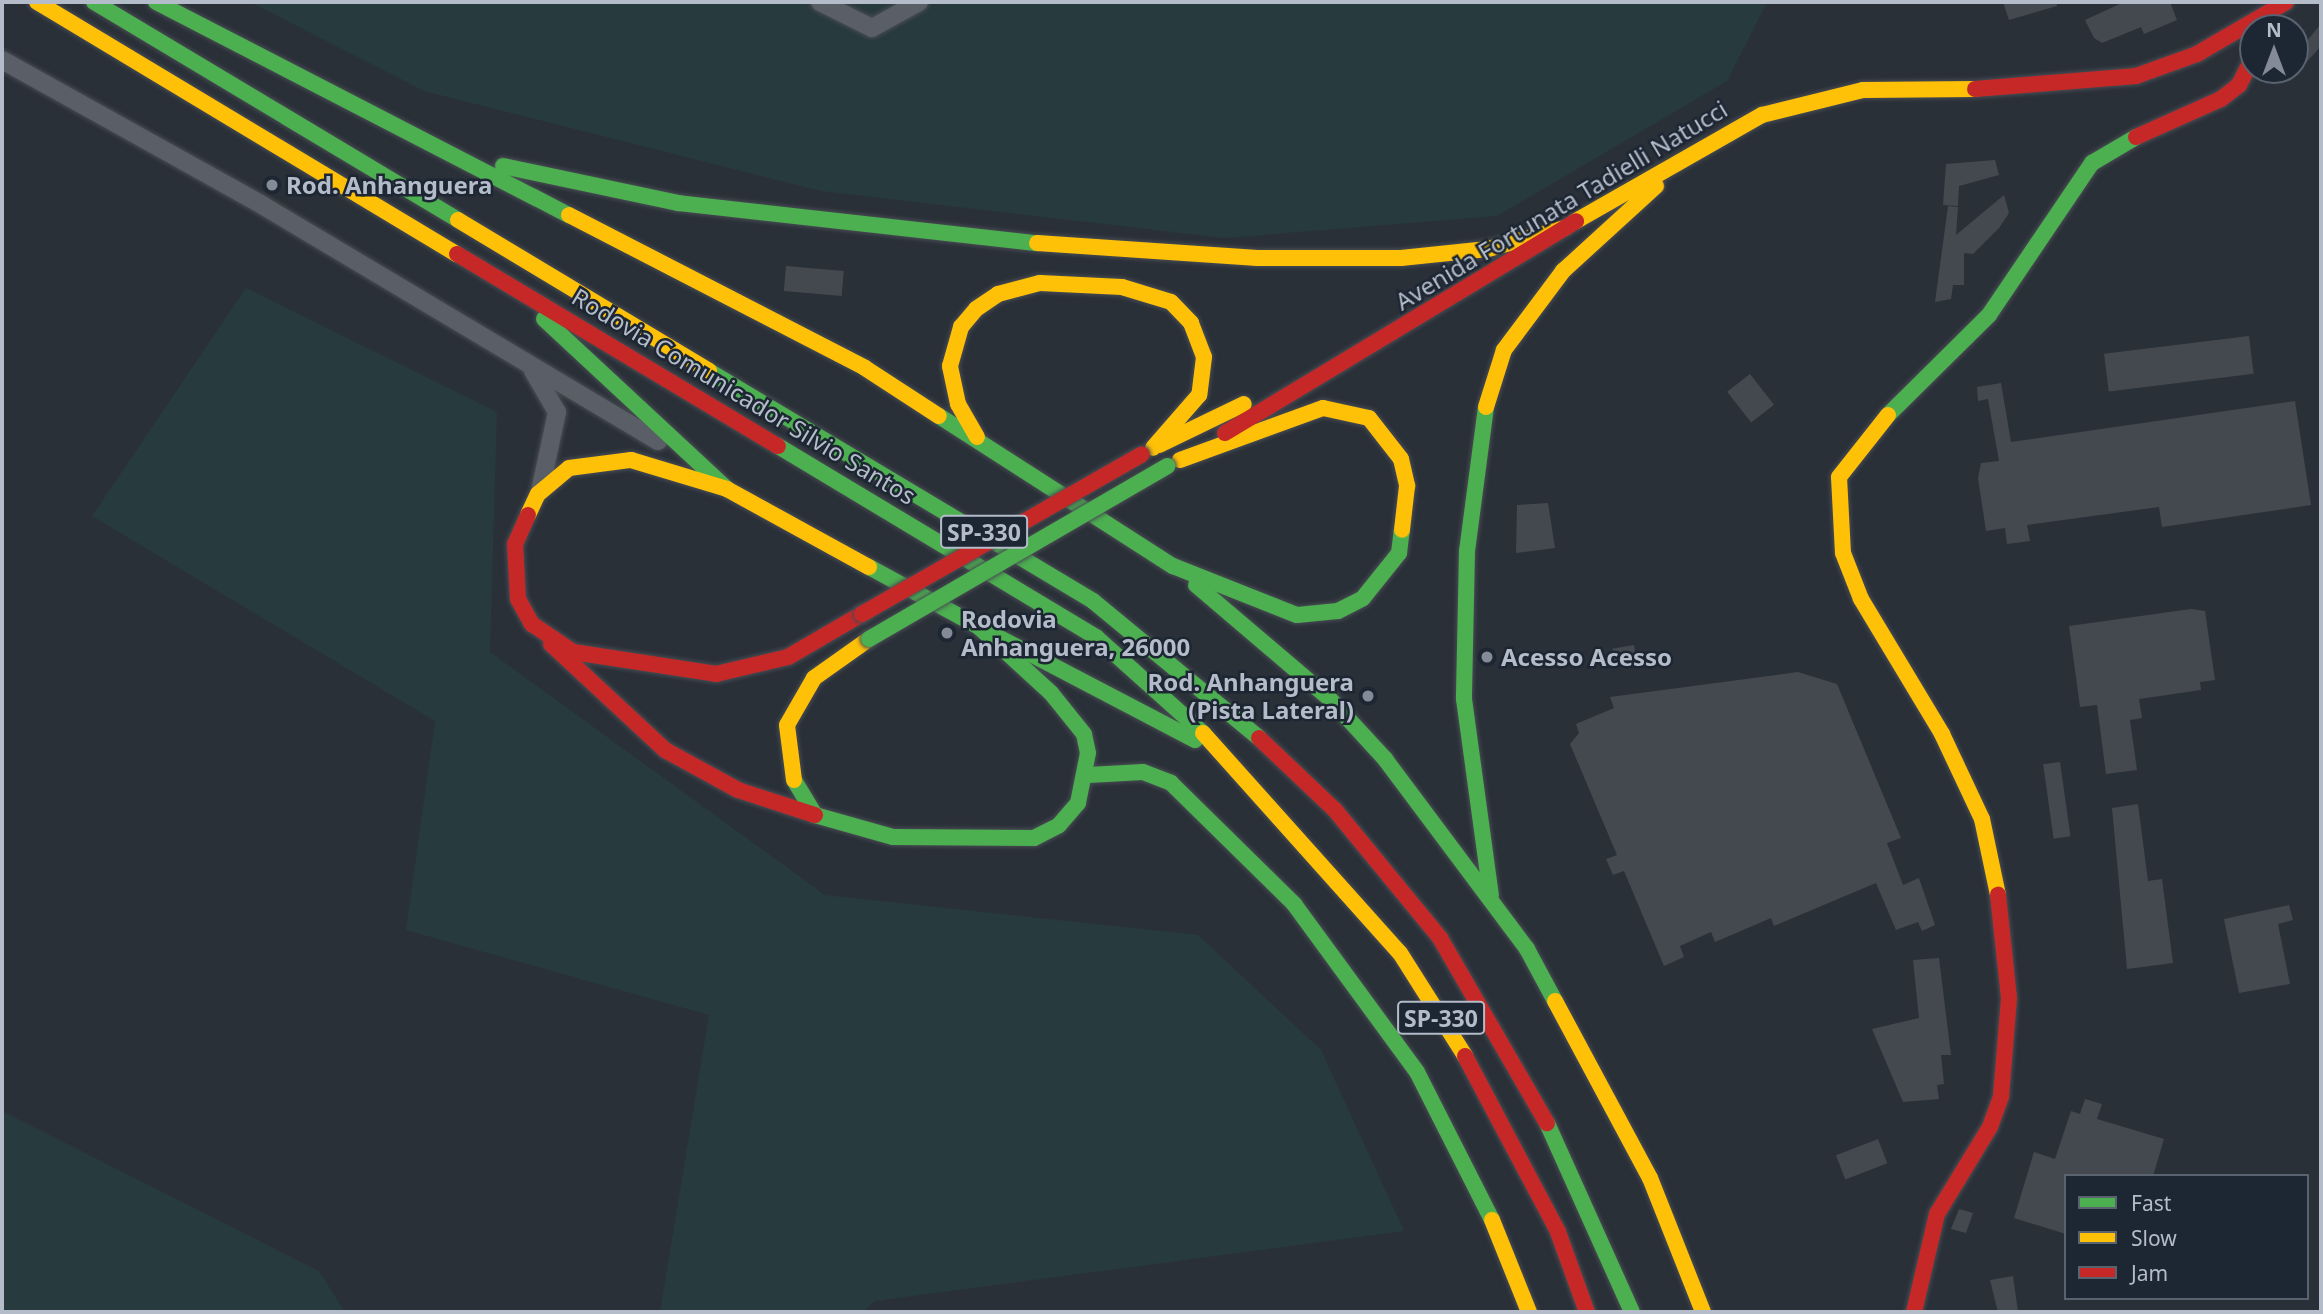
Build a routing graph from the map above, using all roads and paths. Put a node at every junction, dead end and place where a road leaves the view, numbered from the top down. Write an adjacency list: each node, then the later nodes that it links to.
1 (37, 2): 12 (main road, Rodovia Comunicador Silvio Santos / SP-330)
2 (93, 2): 30 (main road, Rodovia Comunicador Silvio Santos / SP-330)
3 (156, 2): 10 (main road)
4 (820, 2): 5 (street)
5 (919, 2)
6 (2282, 4): 9 (main road, Avenida Fortunata Tadielli Natucci)
7 (2, 60): 14 (street)
8 (2240, 84): 32 (main road)
9 (1701, 145): 11 (main road, Avenida Fortunata Tadielli Natucci); 27 (main road)
10 (449, 152): 11 (main road); 15 (main road)
11 (1565, 228): 13 (main road, Avenida Fortunata Tadielli Natucci)
12 (493, 273): 17 (main road); 24 (main road, Rodovia Comunicador Silvio Santos / SP-330)
13 (1384, 336): 16 (main road, Avenida Fortunata Tadielli Natucci); 18 (main road, Avenida Fortunata Tadielli Natucci)
14 (529, 365): 17 (street); 20 (street)
15 (978, 439): 16 (main road); 21 (main road)
16 (1147, 451): 23 (main road, Avenida Fortunata Tadielli Natucci, bridge)
17 (698, 462): 19 (main road)
18 (1174, 463): 21 (main road); 26 (main road, bridge)
19 (727, 489): 20 (main road); 22 (main road)
20 (538, 494): 23 (main road)
21 (1173, 566): 27 (main road)
22 (979, 627): 24 (main road); 25 (main road)
23 (546, 638): 26 (main road)
24 (1234, 761): 29 (main road, Rodovia Comunicador Silvio Santos / SP-330)
25 (1088, 775): 26 (main road); 28 (main road)
26 (815, 815)
27 (1492, 901): 31 (main road)
28 (1529, 1312)
29 (1587, 1312)
30 (1632, 1312)
31 (1703, 1312)
32 (1914, 1312)

